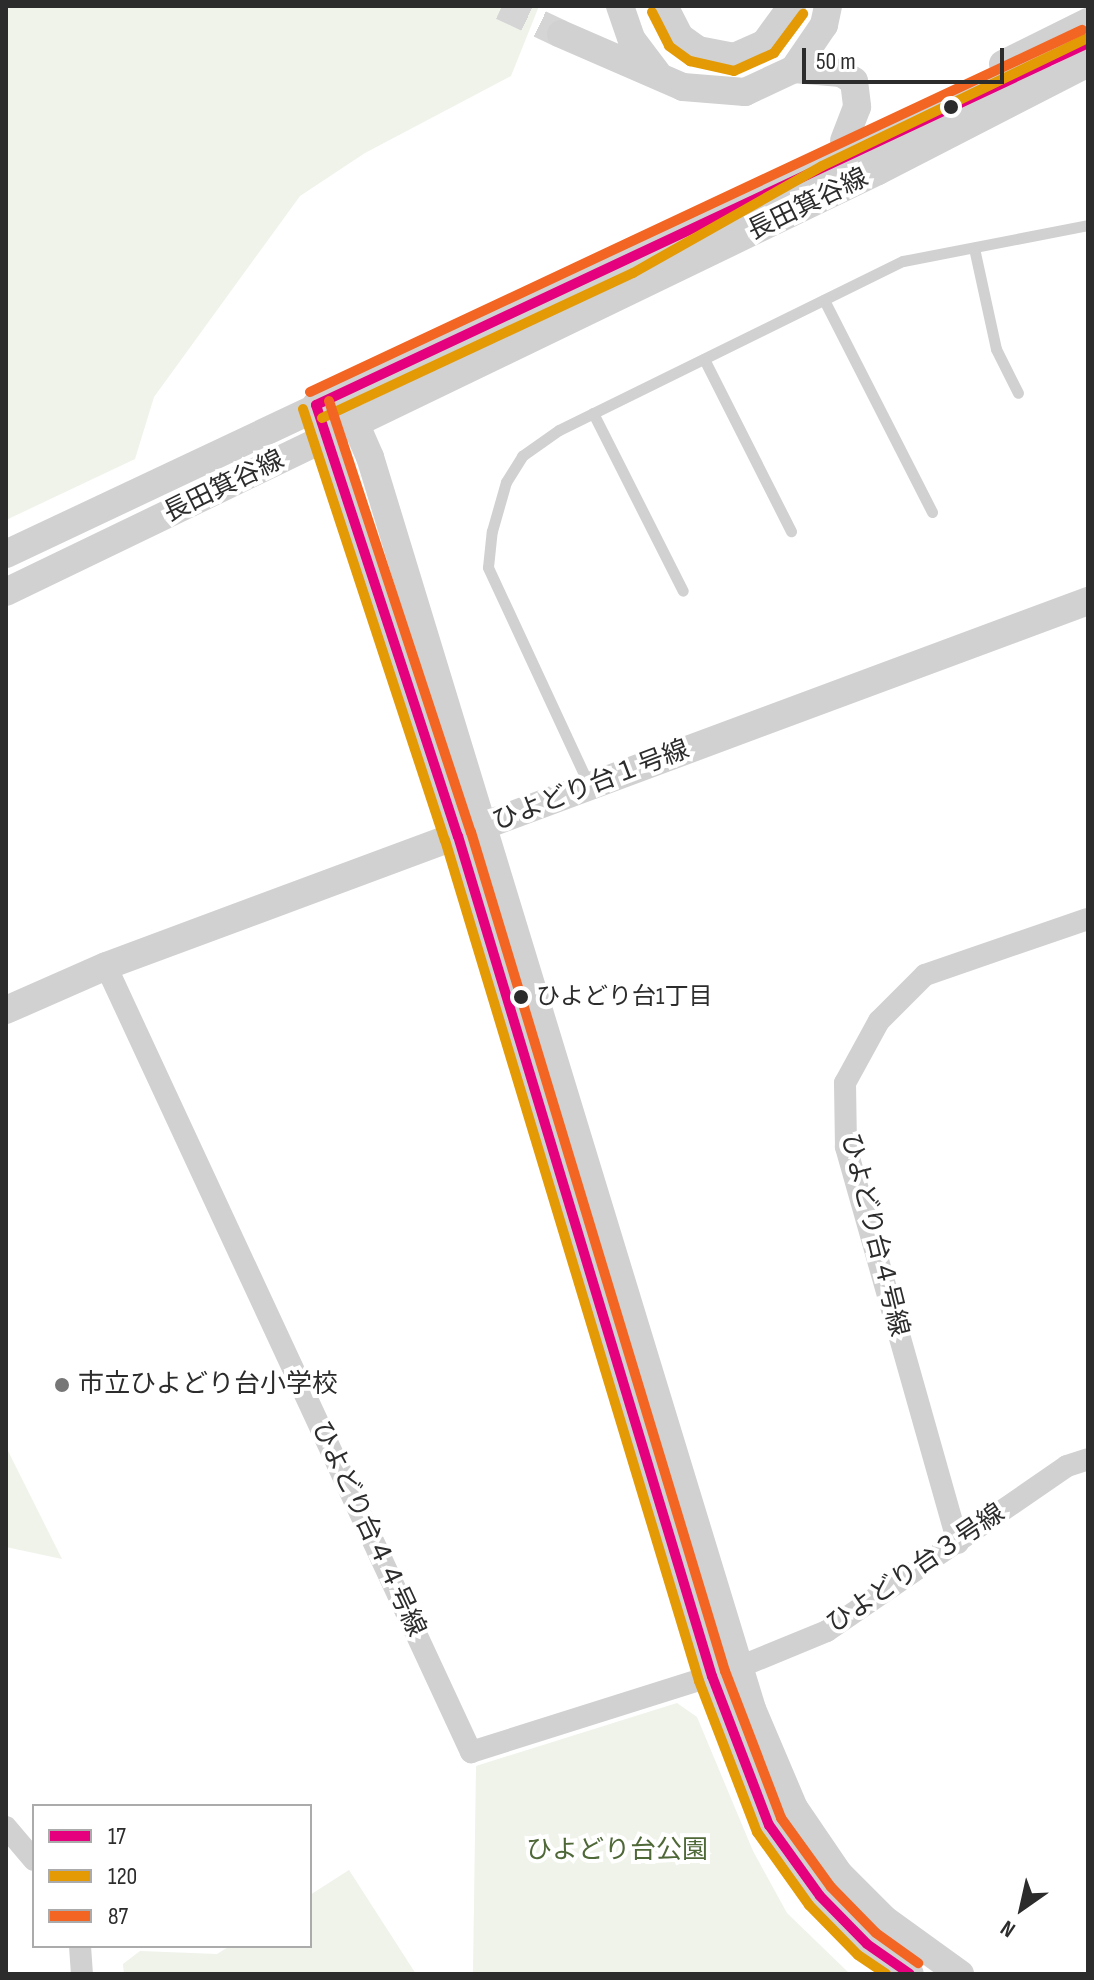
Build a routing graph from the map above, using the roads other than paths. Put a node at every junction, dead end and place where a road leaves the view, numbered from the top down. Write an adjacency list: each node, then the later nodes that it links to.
1 (620, 6): 8 (street)
2 (664, 6): 3 (street)
3 (792, 6)
4 (828, 6): 7 (street)
5 (561, 34): 8 (street)
6 (1082, 49): 9 (street); 12 (street, 長田箕谷線); 19 (street, 長田箕谷線)
7 (794, 69): 8 (street); 9 (street)
8 (668, 81)
9 (844, 141): 12 (street)
10 (1088, 225): 11 (lane)
11 (974, 248): 13 (lane); 16 (lane)
12 (627, 260): 15 (street, 長田箕谷線)
13 (824, 300): 14 (lane); 20 (lane)
14 (704, 359): 18 (lane); 21 (lane)
15 (342, 393): 17 (street, 長田箕谷線); 19 (street)
16 (1018, 393)
17 (316, 405): 19 (street); 22 (street, 長田箕谷線)
18 (593, 413): 23 (lane); 26 (lane)
19 (342, 428): 24 (street, 長田箕谷線); 27 (street)
20 (932, 512)
21 (791, 531)
22 (6, 554)
23 (683, 591)
24 (6, 592)
25 (1088, 601): 26 (street, ひよどり台１号線)
26 (589, 786): 27 (street, ひよどり台１号線)
27 (470, 831): 29 (street, ひよどり台１号線); 33 (street)
28 (1088, 919): 32 (street, ひよどり台４号線)
29 (106, 966): 30 (street, ひよどり台１号線); 33 (street, ひよどり台４４号線)
30 (6, 1010)
31 (1088, 1459): 32 (street, ひよどり台３号線)
32 (958, 1543): 33 (street, ひよどり台３号線)
33 (725, 1672): 38 (street); 39 (street)
34 (6, 1827): 35 (street)
35 (32, 1858)
36 (80, 1948): 37 (street)
37 (82, 1974)
38 (910, 1974)
39 (960, 1974)

